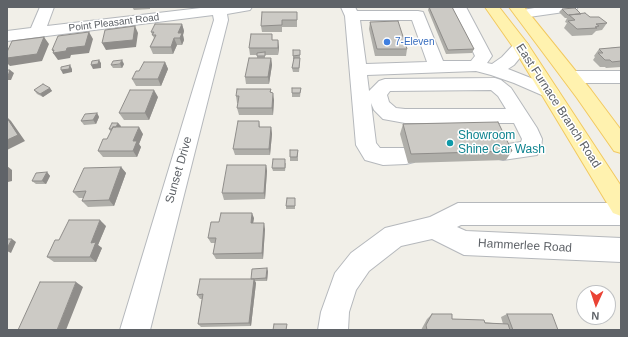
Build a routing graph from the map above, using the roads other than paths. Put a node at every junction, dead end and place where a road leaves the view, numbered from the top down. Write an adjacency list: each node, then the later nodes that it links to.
1 (47, 7): 10 (street)
2 (245, 7): 5 (street, Point Pleasant Road)
3 (492, 7): 12 (main road, East Furnace Branch Road)
4 (571, 7): 6 (street)
5 (219, 10): 10 (street, Point Pleasant Road); 28 (street, Sunset Drive)
6 (519, 11): 18 (main road, East Furnace Branch Road)
7 (350, 12): 8 (street); 15 (street)
8 (428, 27): 14 (street)
9 (465, 27): 13 (street)
10 (38, 32): 11 (street, Point Pleasant Road)
11 (7, 36)
12 (521, 46): 17 (street); 19 (main road, East Furnace Branch Road)
13 (476, 66): 14 (street); 17 (street)
14 (437, 67): 15 (street)
15 (359, 70): 23 (street)
16 (621, 76): 18 (street)
17 (489, 77): 19 (street); 20 (street); 20 (street)
18 (570, 77): 21 (main road, East Furnace Branch Road)
19 (550, 92): 24 (main road, East Furnace Branch Road)
20 (519, 116): 22 (street)
21 (621, 145)
22 (503, 152)
23 (406, 156)
24 (621, 206)
25 (621, 214): 26 (street)
26 (434, 228): 27 (street, Hammerlee Road); 29 (street)
27 (621, 250)
28 (135, 330)
29 (333, 330)

